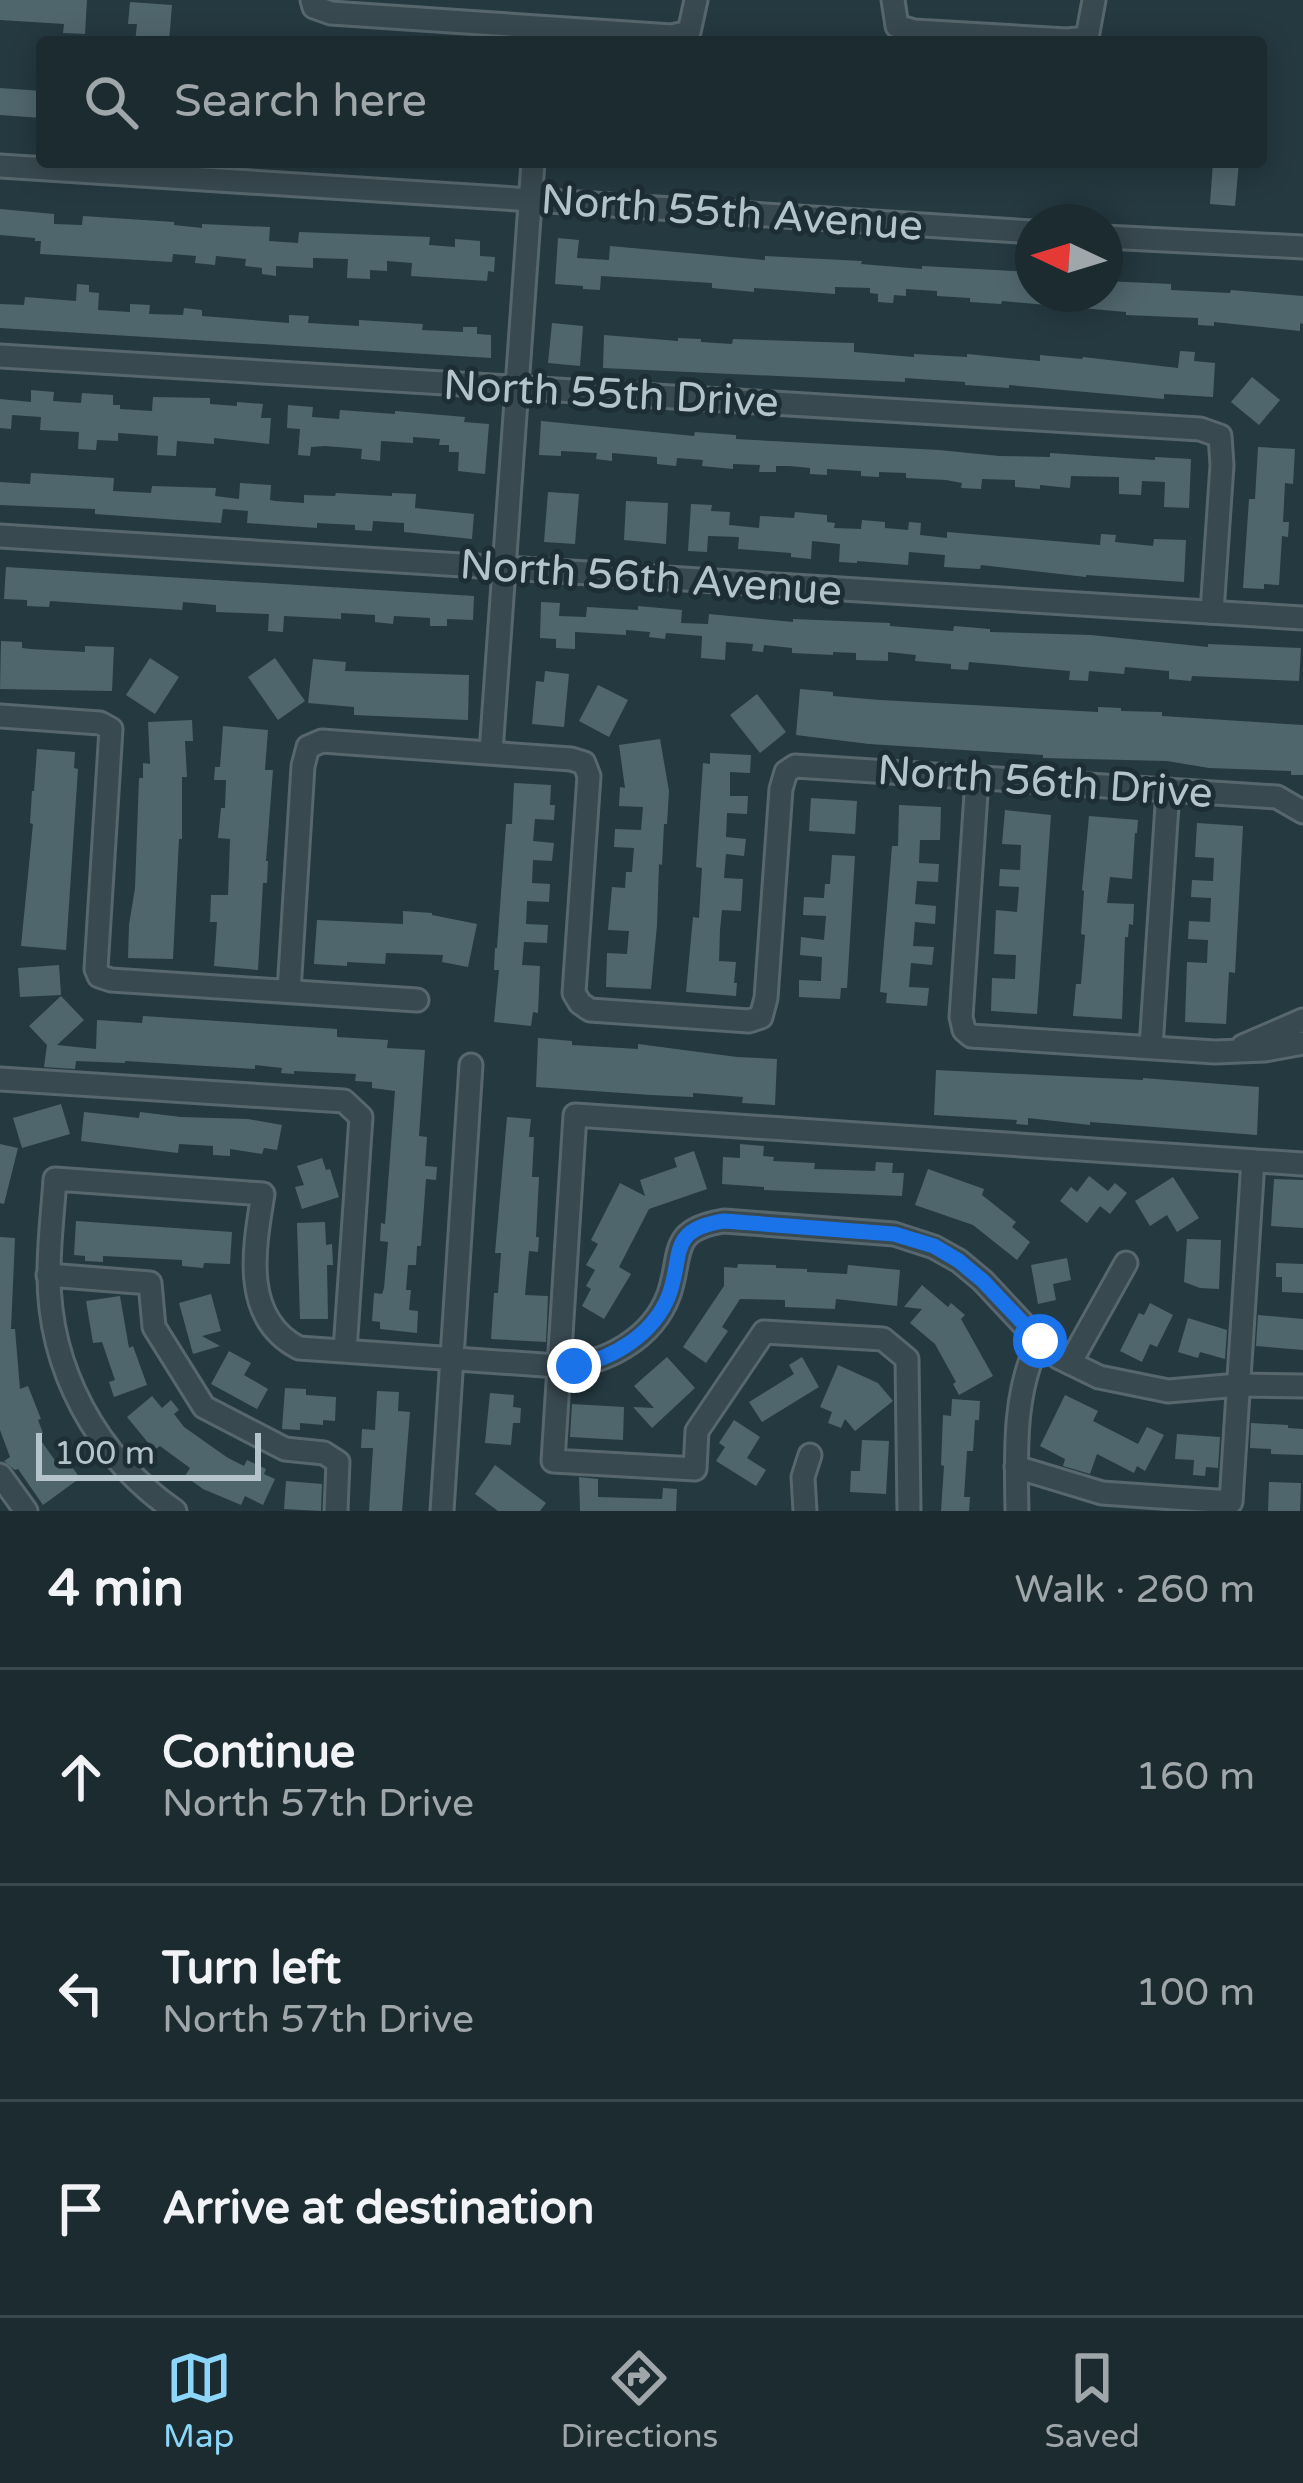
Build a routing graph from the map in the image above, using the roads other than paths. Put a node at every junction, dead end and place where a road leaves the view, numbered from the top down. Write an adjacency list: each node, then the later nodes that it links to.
1 (696, 0): 5 (street)
2 (893, 0): 6 (street)
3 (1094, 0): 7 (street)
4 (313, 4): 5 (street)
5 (542, 34)
6 (999, 36)
7 (1087, 36)
8 (0, 166): 10 (street, North 55th Avenue)
9 (533, 168): 10 (street)
10 (530, 200): 11 (street, North 55th Avenue); 15 (street)
11 (1015, 231)
12 (1123, 238): 13 (street)
13 (1303, 248)
14 (0, 356): 15 (street, North 55th Drive)
15 (517, 389): 17 (street); 18 (street, North 55th Drive)
16 (0, 536): 17 (street, North 56th Avenue)
17 (505, 569): 18 (street, North 56th Avenue); 21 (street)
18 (1212, 612): 19 (street, North 56th Avenue)
19 (1303, 618)
20 (0, 716): 25 (street)
21 (491, 752): 22 (street, North 56th Drive); 25 (street)
22 (976, 779): 23 (street, North 56th Drive); 29 (street)
23 (1168, 790): 24 (street, North 56th Drive); 29 (street)
24 (1303, 812)
25 (289, 991): 26 (street)
26 (417, 1000)
27 (1303, 1020): 30 (street)
28 (1303, 1043): 30 (street)
29 (1151, 1047): 30 (street)
30 (1232, 1052)
31 (471, 1065): 39 (street)
32 (0, 1078): 38 (street)
33 (1253, 1161): 34 (street); 41 (street); 42 (street)
34 (1303, 1164)
35 (1126, 1263): 40 (street)
36 (48, 1275): 38 (street); 48 (street); 49 (street)
37 (1040, 1341): 40 (street); 41 (street); 45 (street)
38 (345, 1350): 39 (street)
39 (453, 1358): 41 (street); 50 (street)
40 (1070, 1363): 42 (street)
41 (558, 1366): 52 (street)
42 (1239, 1384): 43 (street); 45 (street)
43 (1303, 1386)
44 (810, 1455): 51 (street)
45 (1016, 1467): 53 (street)
46 (0, 1475): 47 (street)
47 (26, 1511)
48 (175, 1511)
49 (336, 1511)
50 (442, 1511)
51 (805, 1511)
52 (909, 1511)
53 (1017, 1511)

